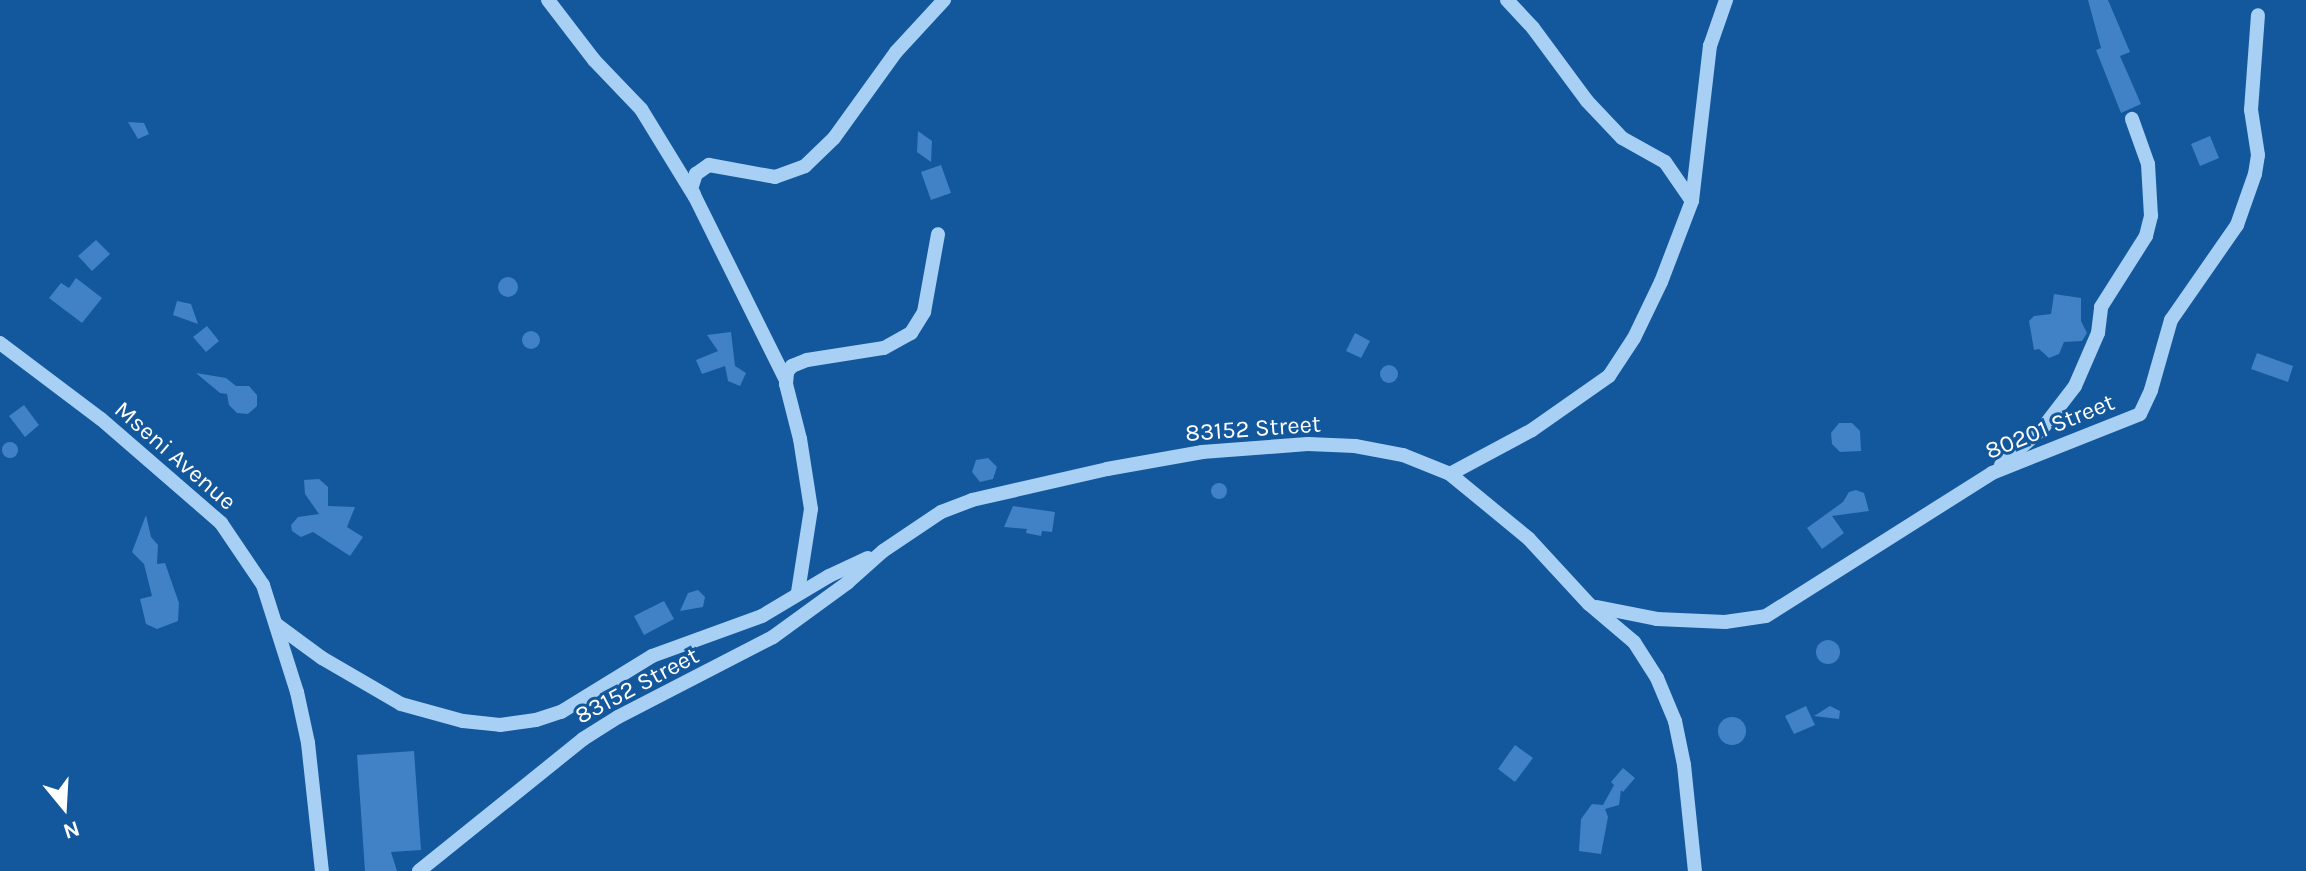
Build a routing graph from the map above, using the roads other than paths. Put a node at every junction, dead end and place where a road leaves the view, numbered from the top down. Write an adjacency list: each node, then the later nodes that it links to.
1 (548, 0): 7 (street)
2 (944, 0): 7 (street)
3 (1507, 0): 8 (street)
4 (1726, 0): 8 (street)
5 (2258, 15): 12 (street, 80201 Street)
6 (2132, 119): 12 (street)
7 (695, 197): 11 (street)
8 (1692, 201): 13 (street)
9 (938, 234): 11 (street)
10 (0, 343): 17 (street, Mseni Avenue)
11 (785, 378): 15 (street)
12 (1992, 473): 16 (street, 80201 Street)
13 (1450, 474): 14 (street, 83152 Street); 16 (street, 83152 Street)
14 (883, 551): 15 (street, 83152 Street); 19 (street, 83152 Street)
15 (798, 592): 17 (street, 83152 Street)
16 (1589, 604): 20 (street, 83152 Street)
17 (277, 625): 18 (street, Mseni Avenue)
18 (322, 871)
19 (419, 871)
20 (1695, 871)

